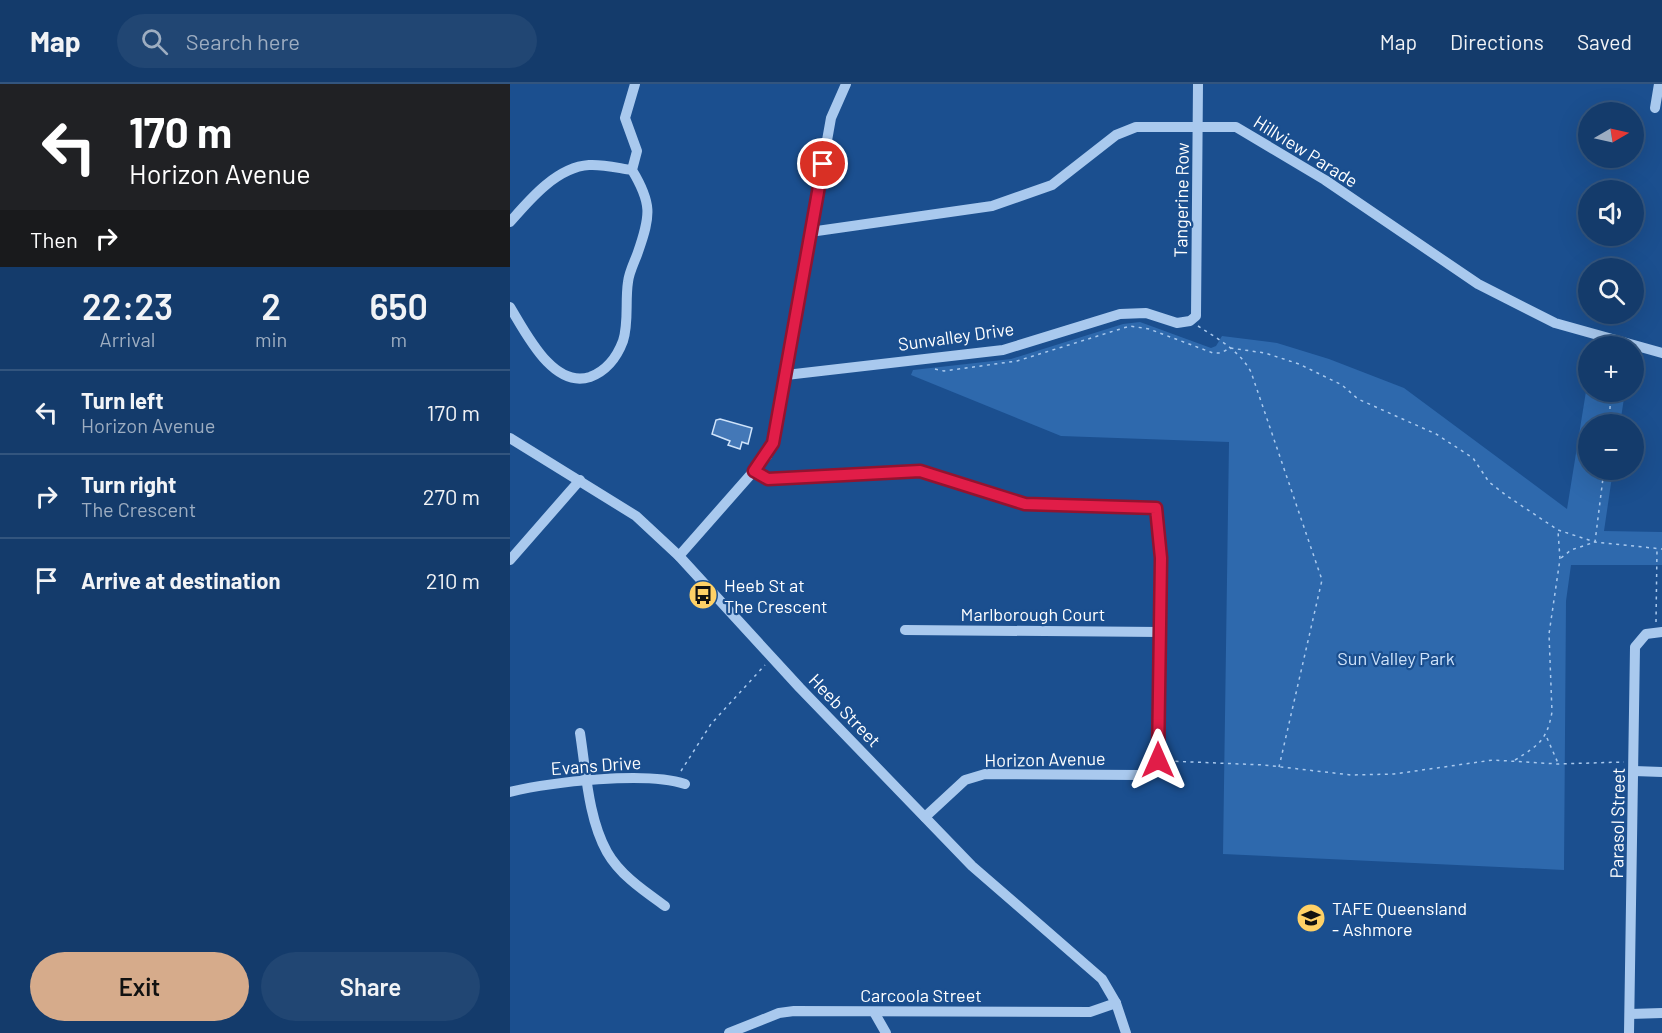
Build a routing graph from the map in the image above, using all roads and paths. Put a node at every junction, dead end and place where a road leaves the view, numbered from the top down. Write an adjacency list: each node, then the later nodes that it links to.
1 (635, 84): 7 (street)
2 (846, 84): 9 (street)
3 (1198, 84): 6 (street, Tangerine Row)
4 (1659, 84): 5 (street)
5 (1655, 108)
6 (1198, 126): 9 (street, Hillview Parade); 11 (street, Tangerine Row); 13 (street, Hillview Parade)
7 (632, 170): 8 (street); 10 (street)
8 (510, 222)
9 (810, 232): 15 (street)
10 (510, 307)
11 (1193, 318): 12 (path); 14 (street, Sunvalley Drive)
12 (1230, 348): 14 (path); 20 (path); 37 (path)
13 (1662, 354)
14 (916, 359): 15 (street, Sunvalley Drive)
15 (786, 375): 17 (street)
16 (510, 438): 18 (street, Heeb Street)
17 (754, 471): 24 (street); 28 (street)
18 (580, 480): 24 (street, Heeb Street); 26 (street)
19 (1603, 480): 21 (path)
20 (1558, 530): 21 (path); 25 (path)
21 (1595, 542): 22 (path); 25 (path)
22 (1657, 549): 23 (path); 29 (path)
23 (1662, 549)
24 (679, 556): 30 (street, Heeb Street)
25 (1560, 559): 32 (path)
26 (510, 560)
27 (905, 630): 28 (street, Marlborough Court)
28 (1160, 632): 33 (street)
29 (1659, 632): 36 (street, Parasol Street)
30 (772, 657): 40 (path); 42 (street, Heeb Street)
31 (580, 733): 39 (street)
32 (1546, 737): 34 (path); 35 (path)
33 (1158, 760): 37 (path); 42 (street, Horizon Avenue)
34 (1514, 761): 35 (path); 37 (path)
35 (1558, 764): 36 (path)
36 (1634, 766): 38 (street); 47 (street, Parasol Street)
37 (1279, 767)
38 (1662, 772)
39 (588, 782): 40 (street, Evans Drive); 41 (street, Evans Drive); 43 (street)
40 (685, 784)
41 (510, 792)
42 (925, 817): 44 (street, Heeb Street)
43 (665, 906)
44 (1116, 1003): 45 (street, Carcoola Street); 50 (street, Heeb Street)
45 (874, 1012): 48 (street, Carcoola Street); 49 (street)
46 (1662, 1013): 47 (street)
47 (1630, 1014): 51 (street, Parasol Street)
48 (729, 1033)
49 (886, 1033)
50 (1126, 1033)
51 (1629, 1033)

